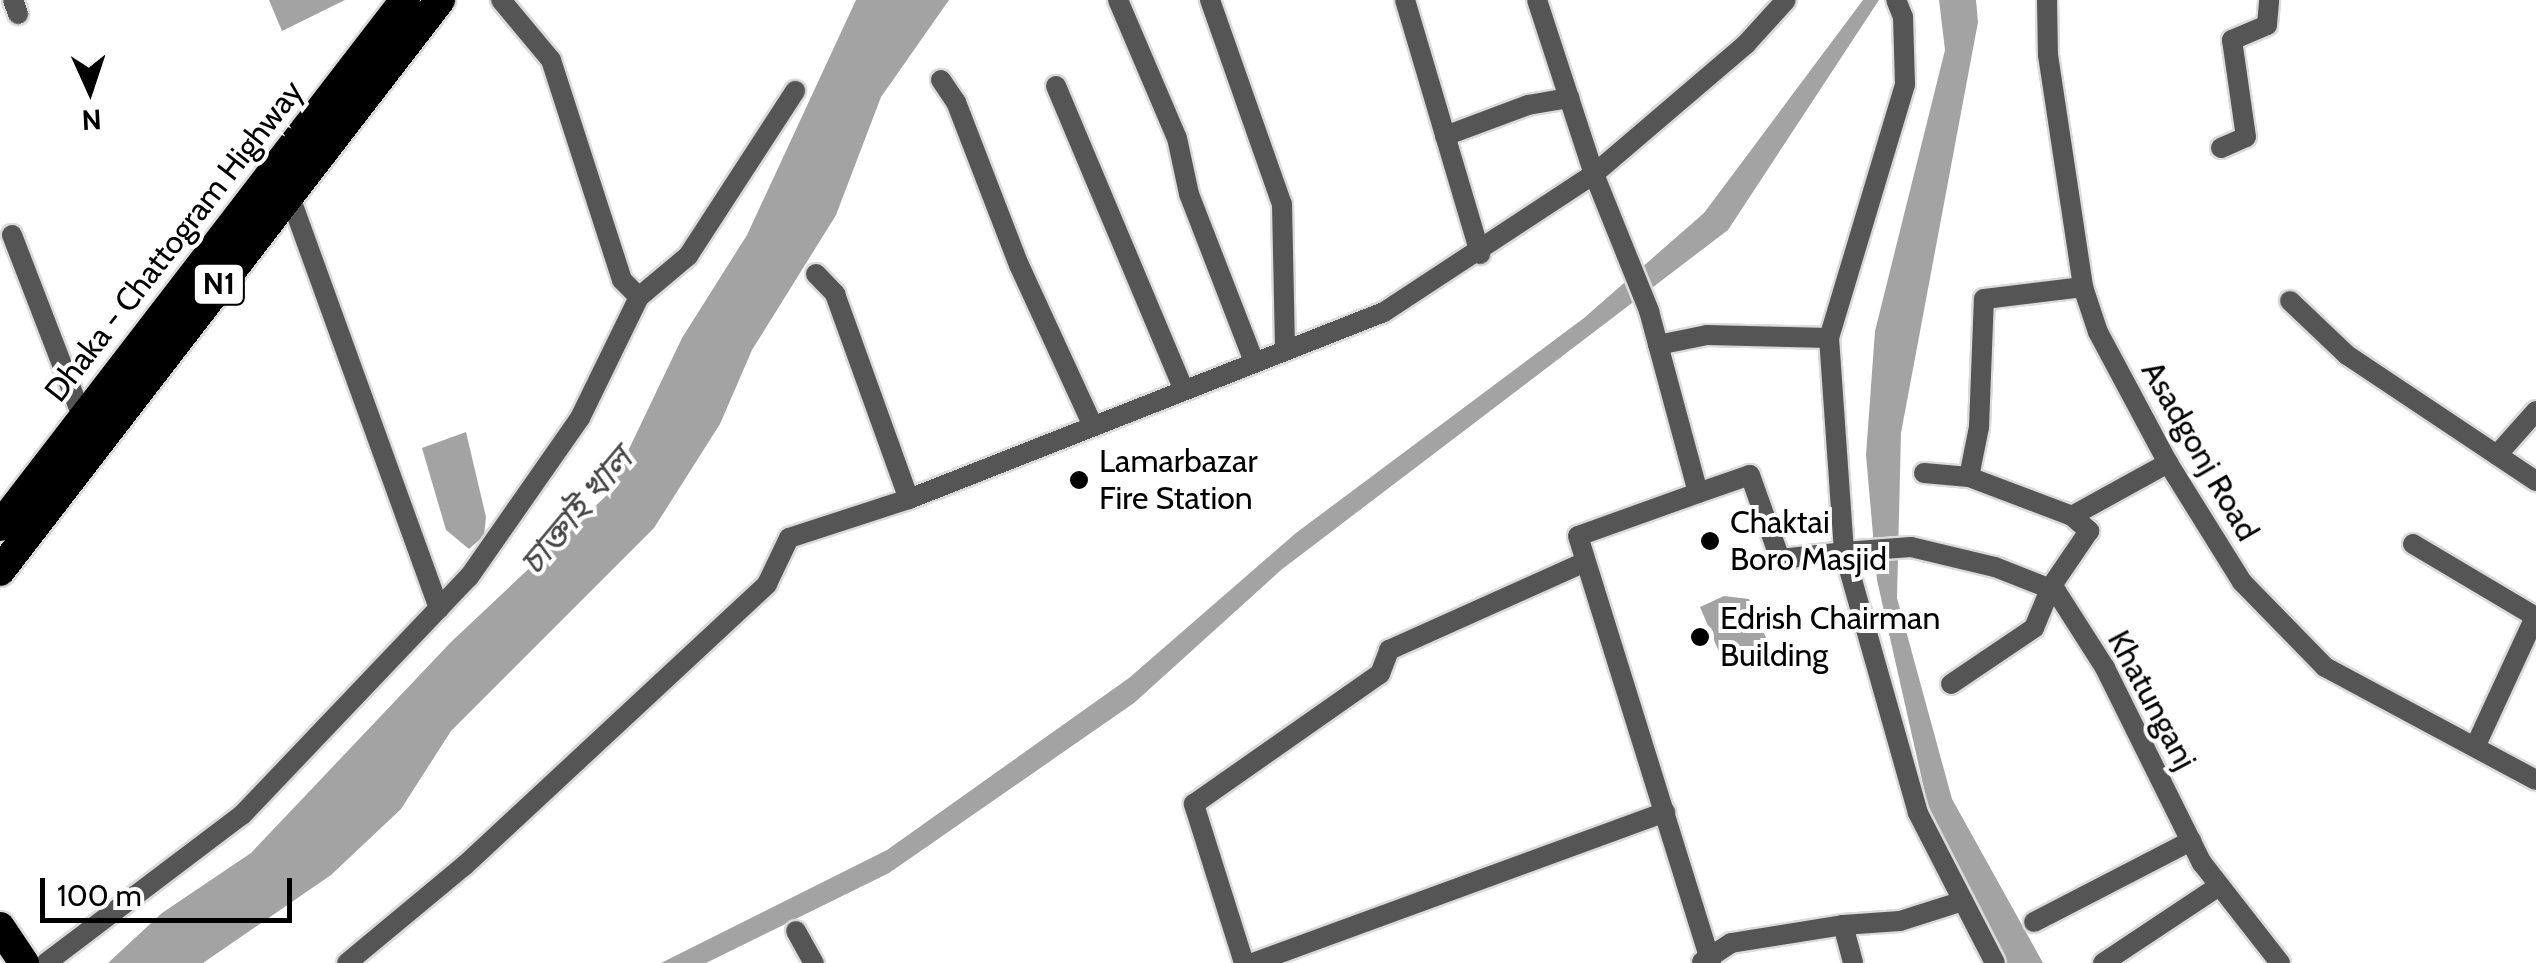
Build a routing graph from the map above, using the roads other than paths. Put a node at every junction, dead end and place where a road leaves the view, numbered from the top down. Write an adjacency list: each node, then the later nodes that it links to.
1 (405, 0): 32 (highway, Dhaka - Chattogram Highway / N1)
2 (440, 0): 19 (highway, Dhaka - Chattogram Highway / N1)
3 (502, 0): 24 (street)
4 (1118, 0): 29 (street)
5 (1210, 0): 28 (street)
6 (1405, 0): 16 (street)
7 (1537, 0): 15 (street)
8 (1786, 0): 18 (street)
9 (2046, 0): 23 (street, Asadgonj Road)
10 (2269, 0): 17 (street)
11 (1900, 8): 26 (street)
12 (941, 80): 33 (street)
13 (1056, 86): 30 (street)
14 (795, 91): 24 (street)
15 (1569, 98): 16 (street); 18 (street)
16 (1445, 136): 21 (street)
17 (2221, 148)
18 (1594, 174): 21 (street); 27 (street)
19 (289, 194): 35 (highway, Dhaka - Chattogram Highway / N1); 49 (street)
20 (12, 235): 32 (street)
21 (1480, 254): 28 (street)
22 (816, 274): 41 (street)
23 (2082, 287): 36 (street, Asadgonj Road); 38 (street)
24 (639, 297): 49 (street)
25 (2290, 301): 34 (street)
26 (1829, 338): 27 (street); 45 (street)
27 (1658, 345): 40 (street)
28 (1285, 350): 29 (street)
29 (1254, 362): 30 (street)
30 (1184, 390): 33 (street)
31 (2536, 410): 34 (street)
32 (82, 416): 35 (highway, Dhaka - Chattogram Highway / N1)
33 (1092, 426): 41 (street)
34 (2497, 455): 39 (street)
35 (67, 459): 42 (highway, Dhaka - Chattogram Highway / N1); 47 (highway, Dhaka - Chattogram Highway / N1)
36 (2168, 463): 43 (street); 52 (street, Asadgonj Road)
37 (1924, 473): 38 (street)
38 (1969, 476): 43 (street)
39 (2536, 481)
40 (1698, 494): 45 (street); 46 (street)
41 (909, 498): 65 (street)
42 (2, 516)
43 (2072, 516): 48 (street)
44 (2413, 544): 50 (street)
45 (1850, 552): 48 (street); 57 (street)
46 (1585, 562): 54 (street); 67 (street)
47 (0, 570)
48 (2051, 588): 51 (street); 55 (street, Khatunganj)
49 (439, 610): 64 (street)
50 (2536, 617): 52 (street)
51 (1951, 684)
52 (2474, 747): 53 (street, Asadgonj Road)
53 (2536, 780)
54 (1665, 812): 62 (street); 68 (street)
55 (2191, 841): 56 (street, Khatunganj); 58 (street)
56 (2219, 886): 71 (street); 72 (street, Khatunganj)
57 (1963, 901): 59 (street); 70 (street)
58 (2034, 922)
59 (1843, 925): 62 (street); 69 (street)
60 (0, 928): 63 (highway)
61 (796, 931): 66 (street)
62 (1707, 962)
63 (24, 963)
64 (46, 963)
65 (347, 963)
66 (814, 963)
67 (1244, 963)
68 (1254, 963)
69 (1853, 963)
70 (1995, 963)
71 (2104, 963)
72 (2280, 963)

